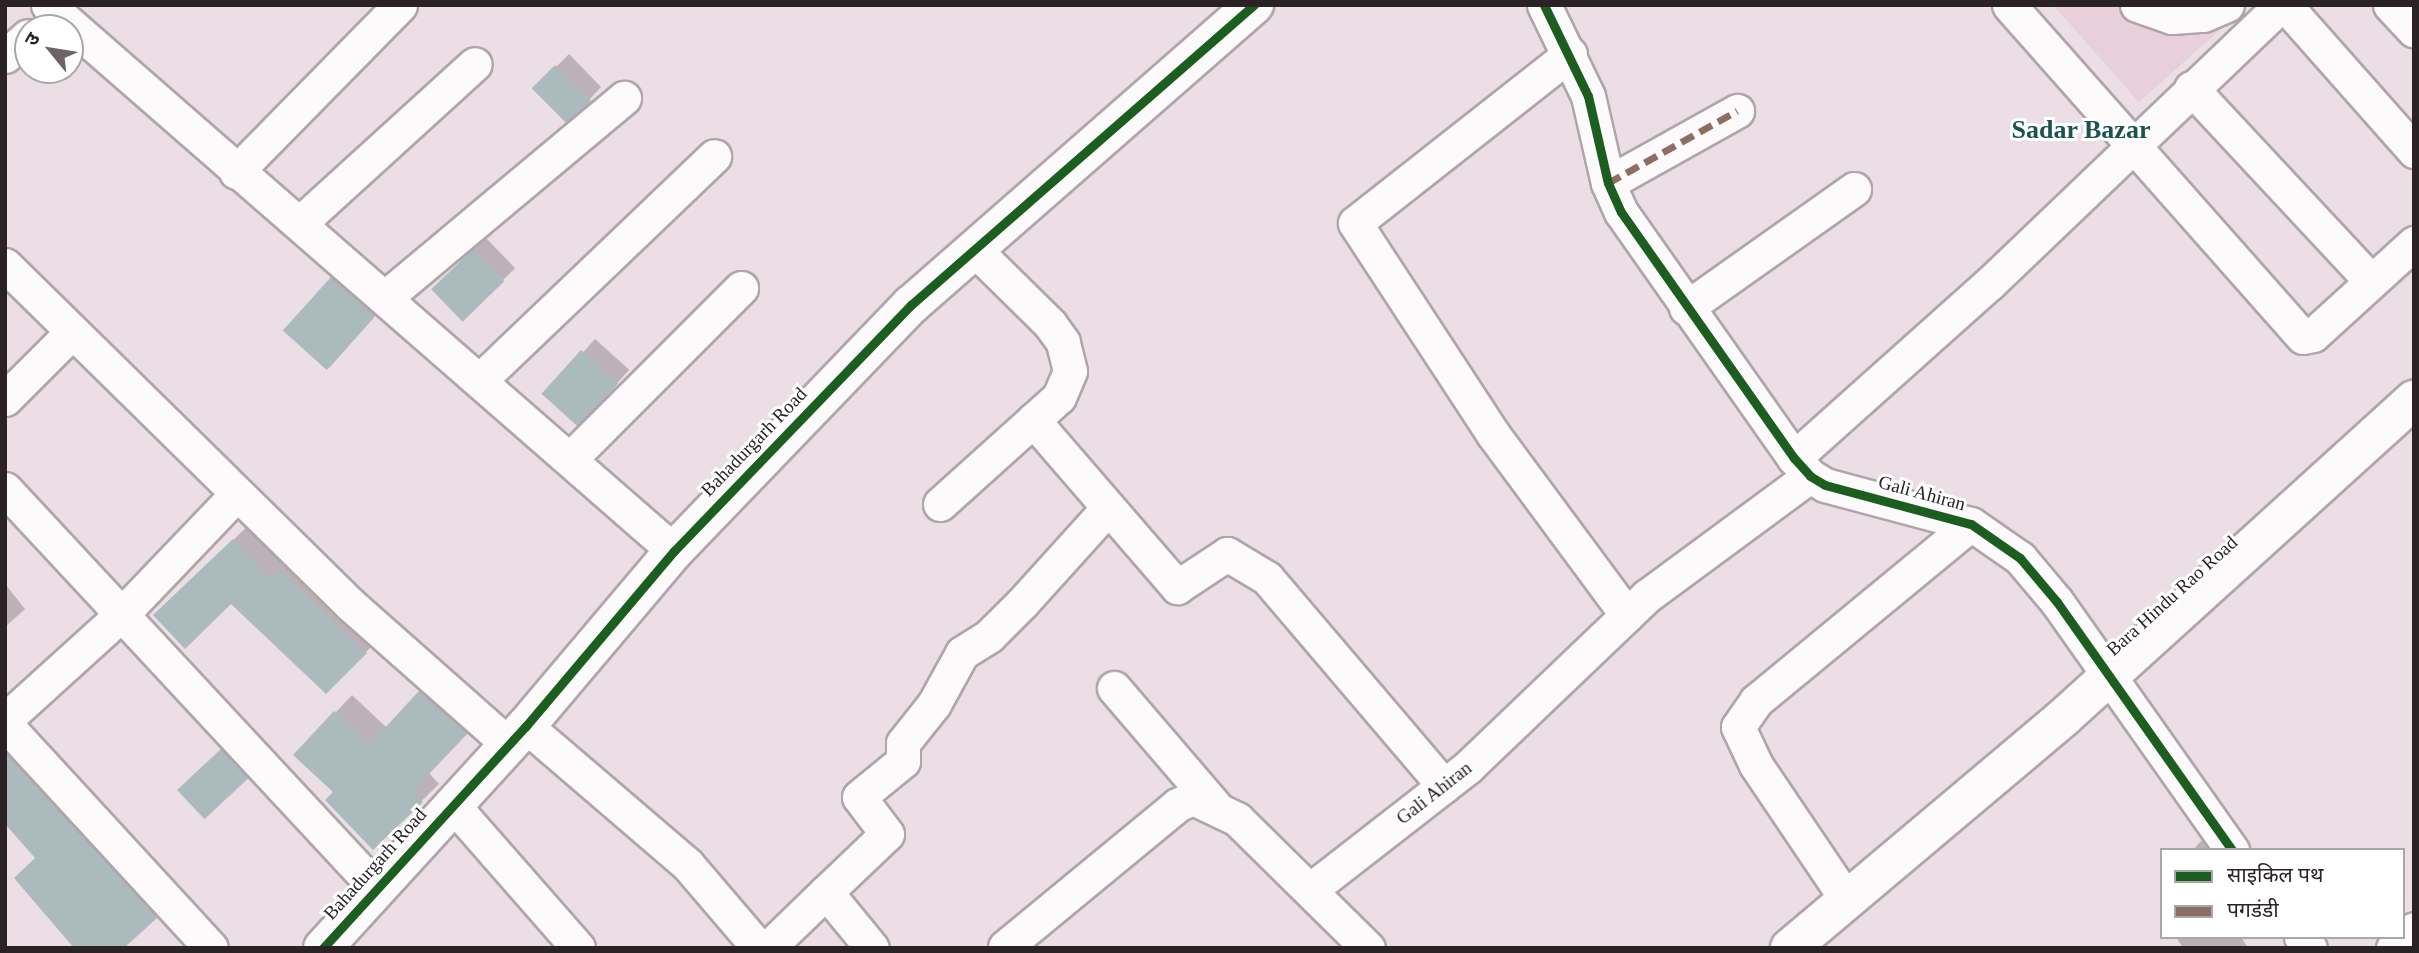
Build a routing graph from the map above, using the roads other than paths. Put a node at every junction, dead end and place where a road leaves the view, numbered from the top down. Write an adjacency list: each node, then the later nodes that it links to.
1 (400, 5): 19 (street)
2 (1254, 5): 24 (street, Bahadurgarh Road)
3 (1544, 5): 11 (street)
4 (2009, 5): 16 (street)
5 (2137, 5): 6 (street)
6 (2227, 5)
7 (2390, 5): 9 (street)
8 (2272, 8): 13 (street); 17 (street)
9 (2414, 32)
10 (84, 46): 19 (street)
11 (1570, 54): 20 (street); 44 (street)
12 (475, 64): 22 (street)
13 (2191, 88): 16 (street); 26 (street)
14 (624, 98): 28 (street)
15 (1737, 111): 20 (street)
16 (2134, 142): 26 (street); 36 (street)
17 (2414, 150)
18 (714, 156): 31 (street)
19 (236, 172): 22 (street)
20 (1608, 184): 29 (street)
21 (1854, 189): 29 (street)
22 (300, 223): 28 (street)
23 (2414, 243): 26 (street)
24 (974, 249): 34 (street); 42 (street, Bahadurgarh Road)
25 (5, 265): 30 (street)
26 (2371, 281)
27 (741, 288): 35 (street)
28 (387, 296): 31 (street)
29 (1686, 308): 36 (street)
30 (72, 332): 32 (street); 38 (street)
31 (480, 380): 35 (street)
32 (5, 399)
33 (2414, 400): 45 (street, Bara Hindu Rao Road)
34 (1034, 420): 39 (street); 40 (street)
35 (570, 460): 42 (street)
36 (1802, 467): 41 (street, Gali Ahiran); 44 (street, Gali Ahiran)
37 (5, 489): 43 (street)
38 (236, 495): 43 (street); 48 (street)
39 (940, 504)
40 (1108, 508): 49 (street); 55 (street)
41 (1971, 524): 45 (street, Gali Ahiran); 56 (street)
42 (674, 551): 48 (street, Bahadurgarh Road)
43 (124, 612): 47 (street); 53 (street)
44 (1627, 615): 49 (street, Gali Ahiran)
45 (2109, 677): 52 (street, Gali Ahiran); 56 (street, Bara Hindu Rao Road)
46 (1114, 688): 51 (street)
47 (5, 722): 58 (street)
48 (517, 735): 50 (street, Bahadurgarh Road); 61 (street)
49 (1444, 786): 54 (street, Gali Ahiran)
50 (453, 805): 53 (street, Bahadurgarh Road); 60 (street)
51 (1214, 806): 54 (street); 57 (street)
52 (2231, 848)
53 (377, 889): 59 (street, Bahadurgarh Road)
54 (1310, 890): 64 (street)
55 (826, 892): 62 (street); 63 (street)
56 (1847, 900): 65 (street, Bara Hindu Rao Road)
57 (1005, 947)
58 (211, 948)
59 (323, 948)
60 (578, 948)
61 (759, 948)
62 (768, 948)
63 (872, 948)
64 (1368, 948)
65 (1790, 948)

